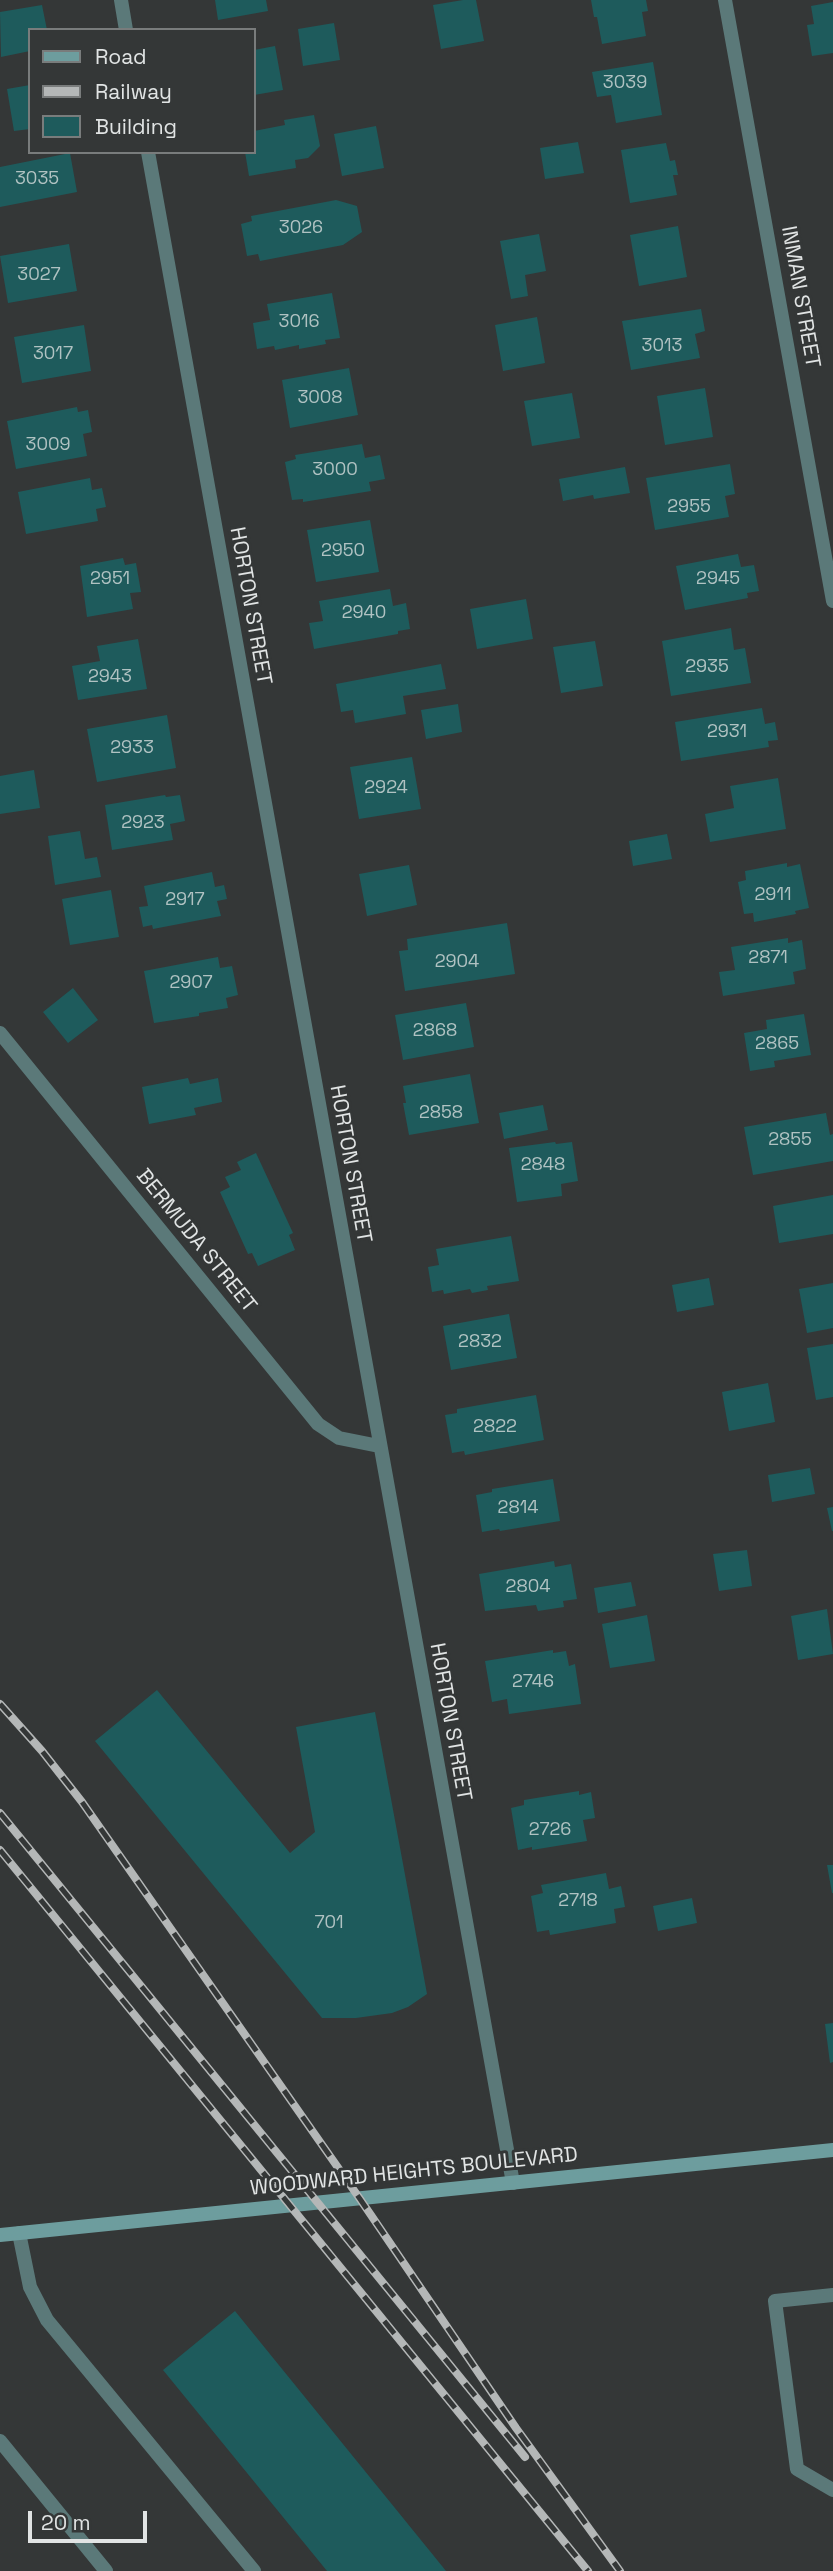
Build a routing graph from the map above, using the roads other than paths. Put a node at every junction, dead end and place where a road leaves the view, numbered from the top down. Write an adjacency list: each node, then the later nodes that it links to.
1 (121, 0): 3 (street)
2 (725, 0): 5 (street, INMAN STREET)
3 (126, 28)
4 (148, 154): 7 (street, HORTON STREET)
5 (833, 601)
6 (0, 1033): 7 (street, BERMUDA STREET)
7 (379, 1446): 9 (street, HORTON STREET)
8 (833, 2150): 9 (street, WOODWARD HEIGHTS BOULEVARD)
9 (513, 2183): 10 (street, WOODWARD HEIGHTS BOULEVARD)
10 (19, 2233): 11 (street, WOODWARD HEIGHTS BOULEVARD); 16 (street)
11 (0, 2235)
12 (833, 2295): 14 (street)
13 (0, 2441): 15 (street)
14 (833, 2490)
15 (106, 2571)
16 (254, 2571)

